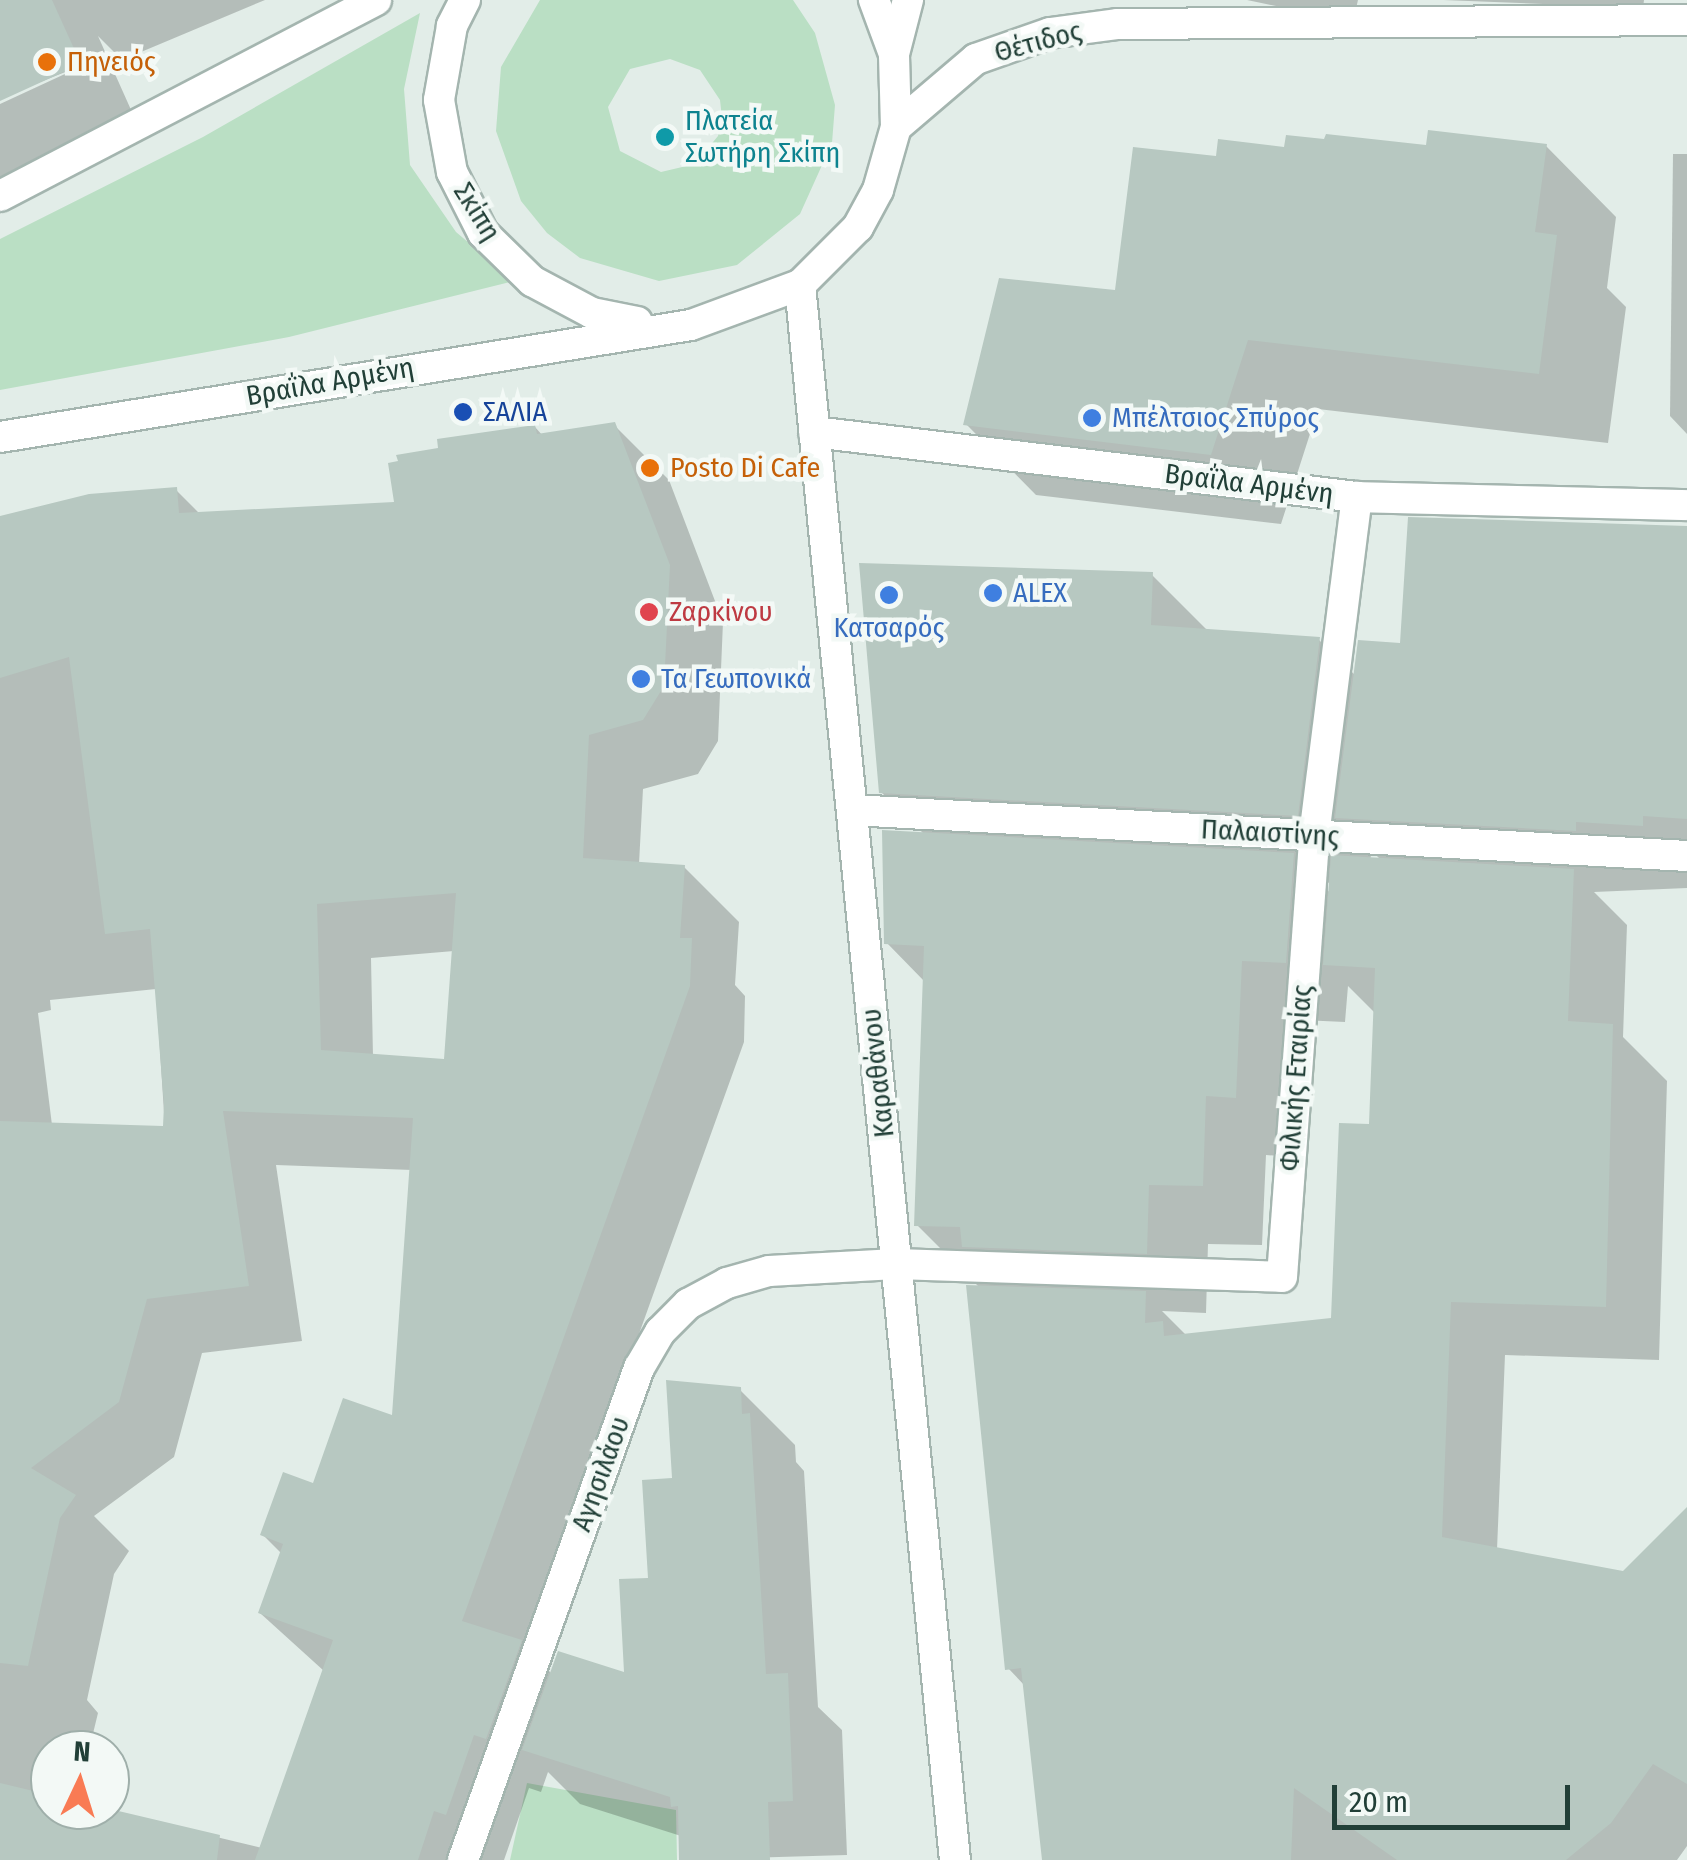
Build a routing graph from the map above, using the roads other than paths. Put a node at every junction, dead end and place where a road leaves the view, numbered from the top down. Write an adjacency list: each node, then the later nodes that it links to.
1 (376, 0): 8 (street)
2 (465, 0): 10 (street, Σκίπη)
3 (874, 0): 6 (street)
4 (908, 0): 6 (street)
5 (1677, 13): 7 (street, Θέτιδος)
6 (894, 54): 7 (street)
7 (896, 128): 9 (street)
8 (0, 196)
9 (800, 285): 10 (street); 11 (street, Καραθάνου)
10 (659, 326): 12 (street, Βραΐλα Αρμένη)
11 (814, 432): 13 (street, Βραΐλα Αρμένη); 15 (street, Καραθάνου)
12 (0, 438)
13 (1357, 496): 14 (street, Βραΐλα Αρμένη); 16 (street, Φιλικής Εταιρίας)
14 (1687, 505)
15 (852, 810): 16 (street, Παλαιστίνης); 18 (street, Καραθάνου)
16 (1314, 836): 17 (street, Παλαιστίνης); 18 (street, Φιλικής Εταιρίας)
17 (1687, 856)
18 (896, 1264): 19 (street, Αγησιλάου); 20 (street, Καραθάνου)
19 (463, 1860)
20 (955, 1860)

